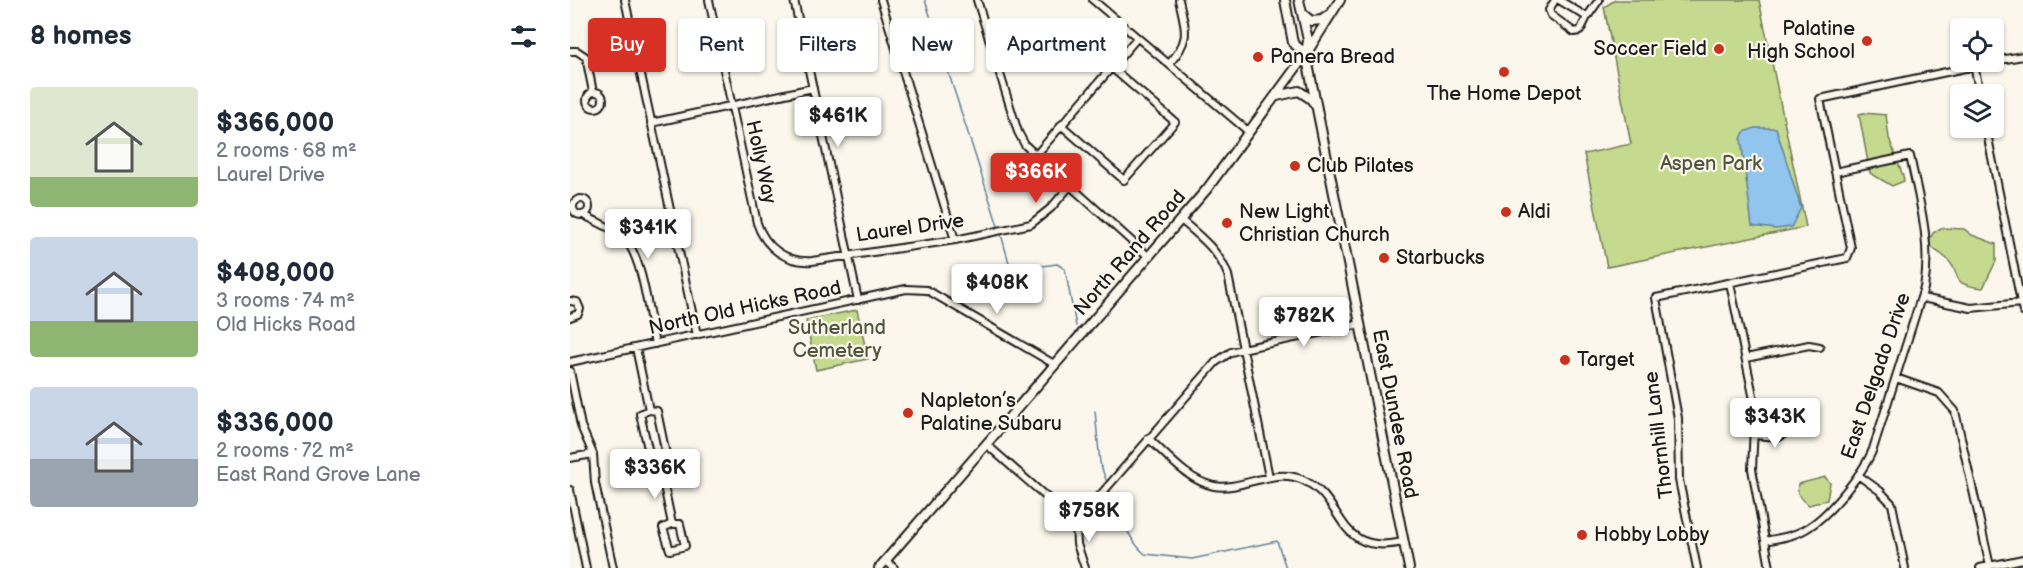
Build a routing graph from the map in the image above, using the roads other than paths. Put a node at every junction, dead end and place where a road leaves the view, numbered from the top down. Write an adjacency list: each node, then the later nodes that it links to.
1 (625, 0): 33 (street)
2 (709, 0): 31 (street, Holly Way)
3 (794, 0): 28 (street)
4 (881, 0): 42 (street)
5 (978, 0): 16 (street)
6 (1093, 0): 17 (street)
7 (1179, 0): 23 (street)
8 (1285, 0): 20 (main road, East Dundee Road)
9 (1299, 0): 13 (main road, East Dundee Road)
10 (1340, 0): 14 (main road, North Rand Road)
11 (1557, 0): 15 (street); 15 (street)
12 (1599, 0): 15 (street)
13 (1302, 12): 14 (main road); 20 (main road, East Dundee Road)
14 (1332, 12): 20 (main road, North Rand Road)
15 (1587, 17)
16 (986, 26)
17 (1137, 38): 18 (street); 23 (street)
18 (1127, 50)
19 (570, 51): 29 (street)
20 (1306, 54): 30 (main road, North Rand Road); 32 (main road, East Dundee Road)
21 (2023, 56): 22 (street)
22 (2004, 59)
23 (1169, 64): 35 (street)
24 (1950, 70): 38 (street)
25 (1000, 72): 37 (street)
26 (1108, 72): 34 (street)
27 (1117, 72): 34 (street)
28 (813, 88): 31 (street); 43 (street)
29 (593, 92)
30 (1275, 96): 32 (main road); 35 (main road, North Rand Road)
31 (732, 105): 33 (street); 43 (street, Holly Way)
32 (1318, 112): 52 (main road, East Dundee Road)
33 (651, 123): 53 (street)
34 (1061, 125): 37 (street)
35 (1249, 132): 41 (main road, North Rand Road)
36 (1988, 138): 49 (street)
37 (1036, 155): 39 (street)
38 (1835, 172): 45 (street); 46 (street, East Delgado Drive)
39 (1069, 187): 42 (street, Laurel Drive); 44 (street)
40 (584, 215): 54 (street)
41 (1181, 220): 44 (main road, North Rand Road); 57 (street)
42 (955, 240): 43 (street, Laurel Drive)
43 (848, 254): 47 (street)
44 (1149, 257): 60 (main road, North Rand Road)
45 (1730, 283): 58 (street); 87 (street, Thornhill Lane)
46 (1922, 298): 49 (street); 62 (street, East Delgado Drive)
47 (858, 300): 53 (street, North Old Hicks Road); 60 (street, North Old Hicks Road)
48 (570, 301): 51 (street)
49 (2021, 303): 50 (street)
50 (2023, 312)
51 (570, 317)
52 (1361, 324): 57 (street); 77 (main road, East Dundee Road)
53 (697, 335): 54 (street, North Old Hicks Road)
54 (655, 344): 56 (street, North Old Hicks Road)
55 (1820, 347): 58 (street)
56 (636, 348): 59 (street, North Old Hicks Road); 63 (street)
57 (1242, 349): 66 (street); 71 (street)
58 (1746, 358): 65 (street)
59 (570, 362)
60 (1054, 364): 67 (main road, North Rand Road)
61 (570, 371): 68 (street)
62 (1896, 378): 70 (street, East Delgado Drive); 80 (street)
63 (649, 410): 72 (street); 72 (street)
64 (1788, 431): 65 (street)
65 (1754, 435): 76 (street)
66 (1148, 438): 71 (street); 74 (street)
67 (986, 444): 74 (street); 79 (main road, North Rand Road)
68 (593, 453): 69 (street); 82 (street)
69 (570, 458)
70 (1858, 475): 76 (street, East Delgado Drive); 89 (street)
71 (1269, 477): 77 (street)
72 (663, 481): 75 (street)
73 (570, 490): 81 (street)
74 (1076, 523): 85 (street)
75 (672, 524): 75 (street)
76 (1765, 541): 88 (street)
77 (1403, 542): 86 (main road, East Dundee Road)
78 (2023, 559): 80 (street)
79 (885, 560): 83 (main road, North Rand Road); 84 (street)
80 (1990, 566): 90 (street)
81 (586, 568)
82 (613, 568)
83 (879, 568)
84 (894, 568)
85 (1085, 568)
86 (1408, 568)
87 (1697, 568)
88 (1770, 568)
89 (1905, 568)
90 (1980, 568)

